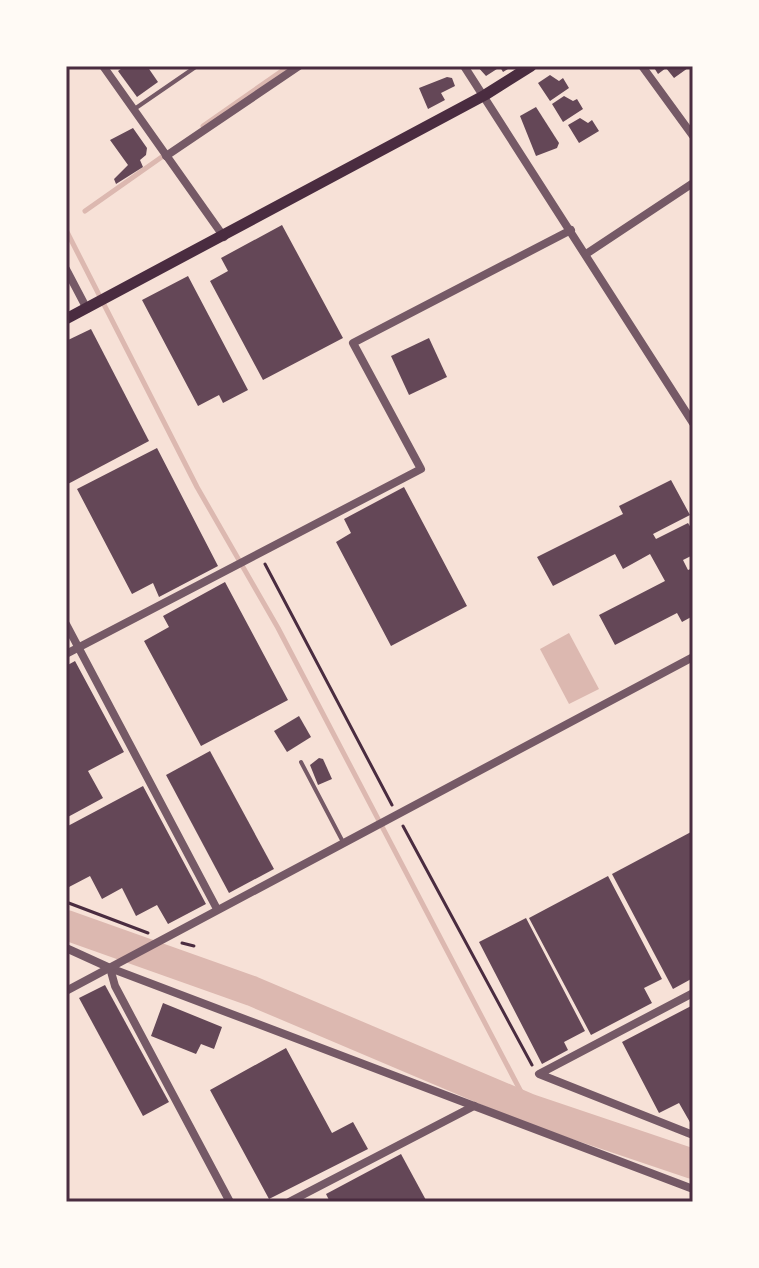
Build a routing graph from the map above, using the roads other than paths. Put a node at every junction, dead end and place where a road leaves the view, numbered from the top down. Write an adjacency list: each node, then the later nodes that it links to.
1 (103, 66): 8 (street)
2 (197, 66): 8 (lane)
3 (299, 66): 10 (street)
4 (464, 66): 7 (street)
5 (531, 66): 7 (main road)
6 (642, 66): 9 (street)
7 (485, 95): 12 (street); 13 (main road)
8 (133, 110): 10 (street)
9 (693, 136)
10 (166, 156): 13 (street)
11 (693, 183): 14 (street)
12 (571, 230): 14 (street); 20 (street)
13 (224, 237): 16 (main road)
14 (586, 254): 18 (street)
15 (66, 269): 16 (street)
16 (87, 309): 17 (main road)
17 (66, 319)
18 (693, 423)
19 (66, 624): 20 (street)
20 (78, 648): 21 (street); 25 (street)
21 (66, 654)
22 (693, 657): 24 (street)
23 (301, 762): 24 (lane)
24 (343, 842): 25 (street)
25 (217, 909): 27 (street)
26 (66, 948): 27 (street)
27 (110, 968): 28 (street); 30 (street); 33 (street)
28 (66, 991)
29 (693, 993): 31 (street)
30 (474, 1106): 32 (street); 34 (street)
31 (693, 1135)
32 (693, 1189)
33 (230, 1202)
34 (289, 1202)

